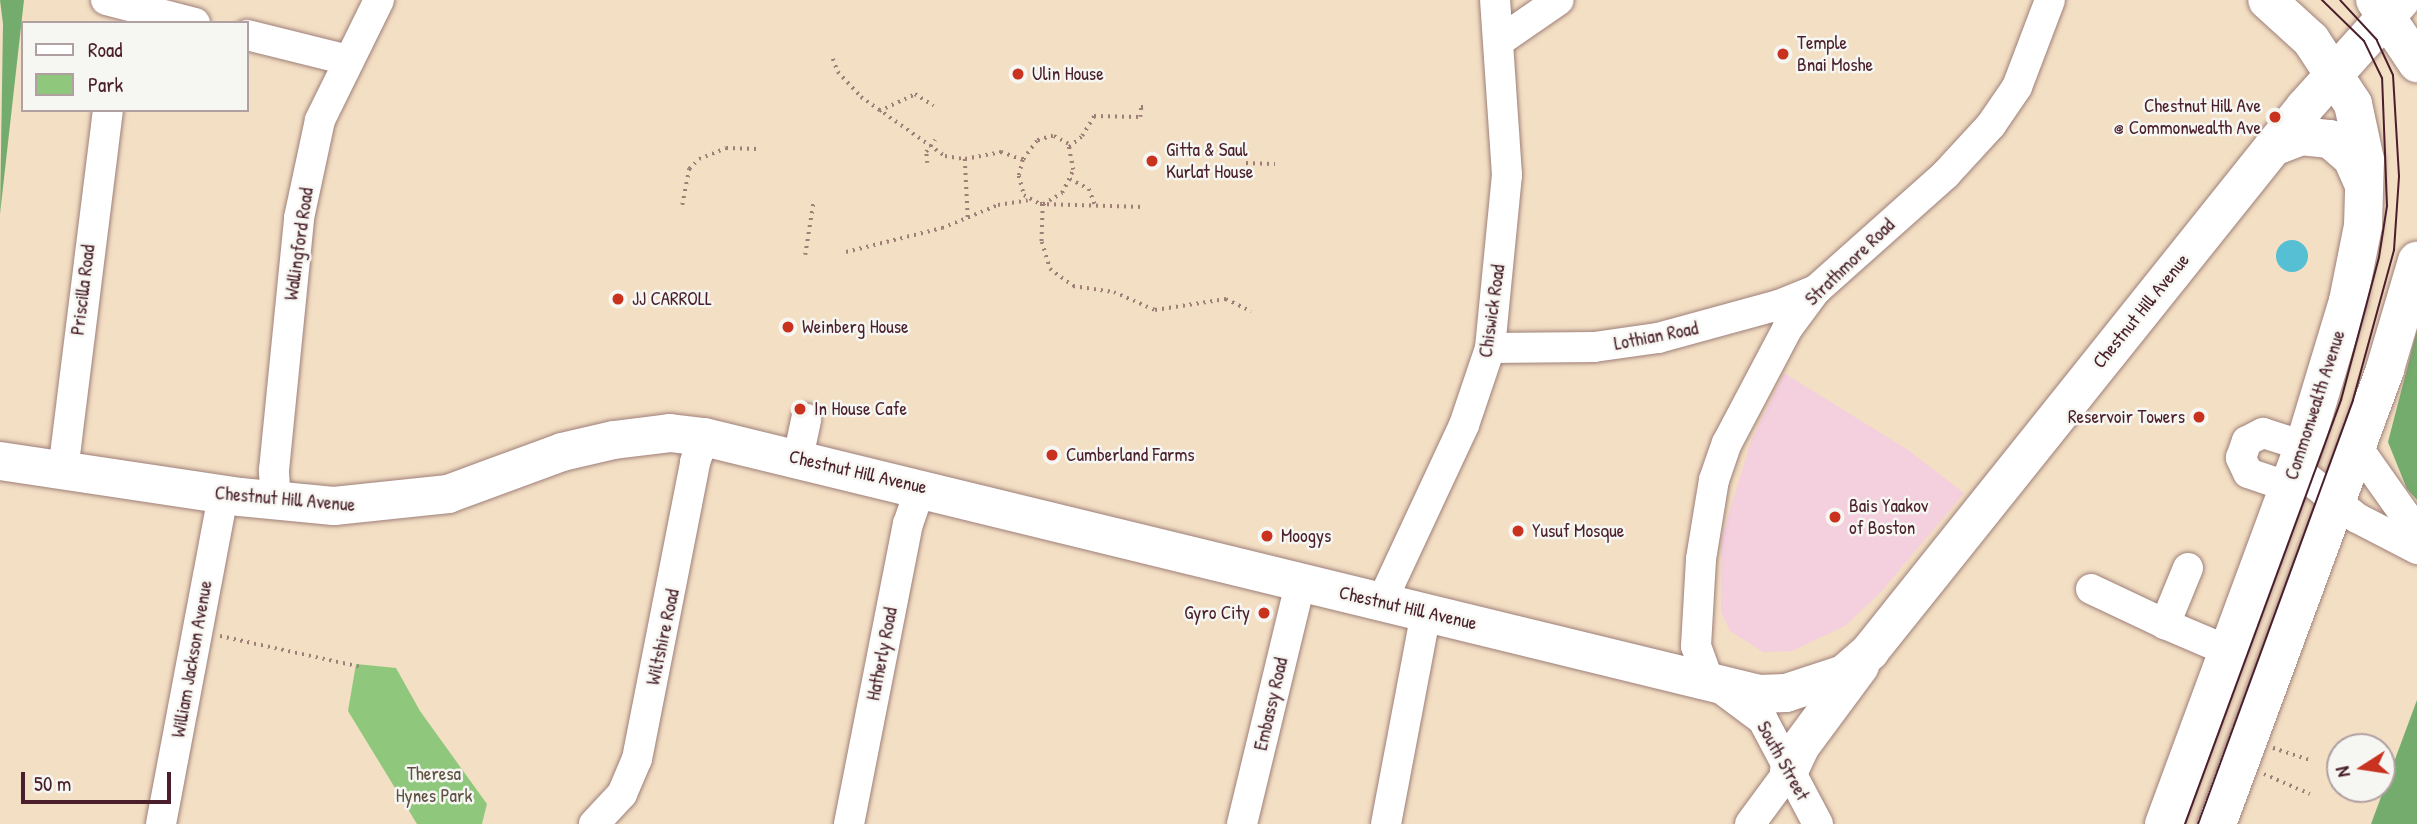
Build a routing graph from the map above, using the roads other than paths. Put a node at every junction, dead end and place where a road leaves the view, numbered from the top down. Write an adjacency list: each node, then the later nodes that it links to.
1 (379, 0): 11 (street, Wallingford Road)
2 (1495, 0): 10 (street, Chiswick Road)
3 (1559, 0): 10 (street)
4 (2050, 0): 18 (street, Strathmore Road)
5 (2267, 0): 13 (main road, Commonwealth Avenue)
6 (2387, 4): 12 (main road); 13 (main road, Chestnut Hill Avenue)
7 (116, 9): 8 (street)
8 (184, 21)
9 (248, 35): 11 (street)
10 (1501, 40): 19 (street, Chiswick Road)
11 (348, 60): 29 (street, Wallingford Road)
12 (2417, 63)
13 (2335, 73): 15 (main road, Chestnut Hill Avenue); 16 (main road, Commonwealth Avenue)
14 (107, 112): 26 (street, Priscilla Road)
15 (2273, 147): 16 (main road); 39 (main road, Chestnut Hill Avenue)
16 (2366, 191): 25 (main road, Commonwealth Avenue)
17 (2417, 261): 22 (main road)
18 (1816, 290): 19 (street, Lothian Road); 41 (street, Strathmore Road)
19 (1490, 348): 36 (street, Chiswick Road)
20 (806, 419): 23 (street)
21 (704, 437): 23 (main road, Chestnut Hill Avenue); 29 (main road, Chestnut Hill Avenue); 44 (street, Wiltshire Road)
22 (2357, 447): 30 (main road); 31 (street)
23 (798, 458): 27 (main road, Chestnut Hill Avenue)
24 (0, 461): 26 (main road, Chestnut Hill Avenue)
25 (2296, 467): 30 (street); 40 (main road, Commonwealth Avenue)
26 (63, 471): 28 (main road, Chestnut Hill Avenue)
27 (921, 487): 34 (main road, Chestnut Hill Avenue); 45 (street, Hatherly Road)
28 (223, 495): 29 (main road, Chestnut Hill Avenue); 43 (street, William Jackson Avenue)
29 (276, 502)
30 (2337, 502): 32 (street); 51 (main road)
31 (2417, 532)
32 (2417, 549)
33 (2188, 568): 38 (street)
34 (1300, 584): 36 (main road, Chestnut Hill Avenue); 46 (street, Embassy Road)
35 (2091, 589): 38 (street)
36 (1382, 601): 37 (main road, Chestnut Hill Avenue)
37 (1426, 613): 41 (main road, Chestnut Hill Avenue); 47 (street)
38 (2165, 624): 40 (street)
39 (1878, 639): 41 (main road, Chestnut Hill Avenue); 42 (main road)
40 (2226, 650): 50 (main road, Commonwealth Avenue)
41 (1708, 679): 42 (street, South Street)
42 (1789, 771): 48 (street); 49 (street, South Street)
43 (161, 824)
44 (594, 824)
45 (849, 824)
46 (1242, 824)
47 (1386, 824)
48 (1750, 824)
49 (1818, 824)
50 (2164, 824)
51 (2217, 824)

